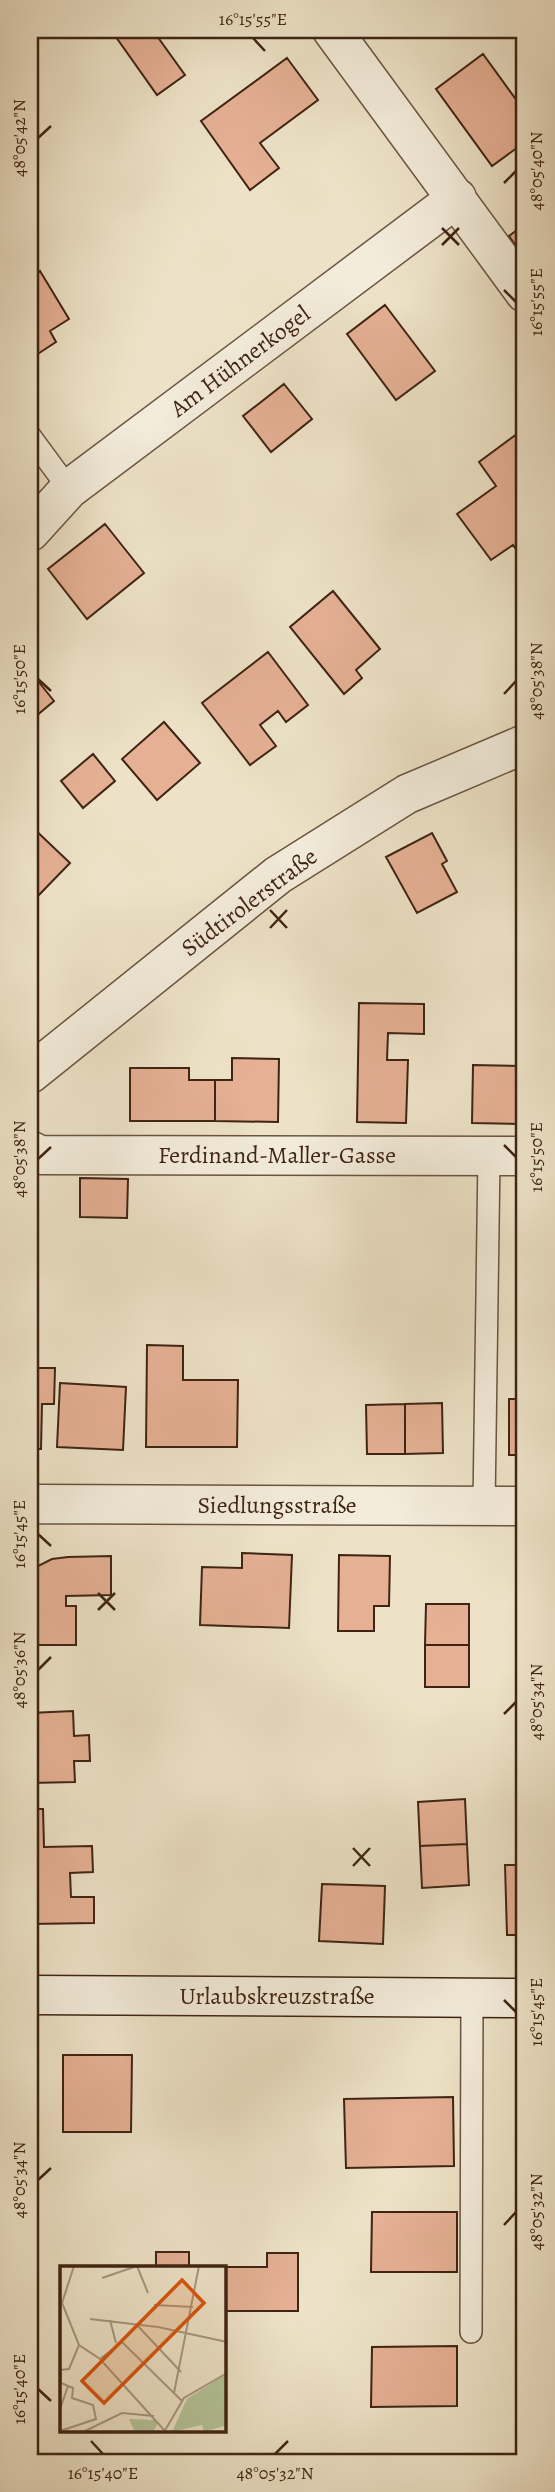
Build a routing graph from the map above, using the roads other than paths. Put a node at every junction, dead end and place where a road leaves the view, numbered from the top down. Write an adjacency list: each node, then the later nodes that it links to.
1 (332, 30): 2 (street)
2 (457, 198): 3 (street); 5 (street, Am Hühnerkogel)
3 (525, 293)
4 (30, 436): 5 (lane)
5 (69, 489): 6 (street, Am Hühnerkogel)
6 (30, 532)
7 (525, 744): 8 (street, Südtirolerstraße)
8 (30, 1074)
9 (30, 1150): 10 (street, Ferdinand-Maller-Gasse)
10 (507, 1156): 12 (lane)
11 (30, 1506): 12 (street, Siedlungsstraße)
12 (484, 1506): 13 (street, Siedlungsstraße)
13 (525, 1506)
14 (30, 1995): 15 (street, Urlaubskreuzstraße)
15 (472, 1998): 16 (street, Urlaubskreuzstraße); 17 (lane)
16 (525, 1998)
17 (471, 2332)

